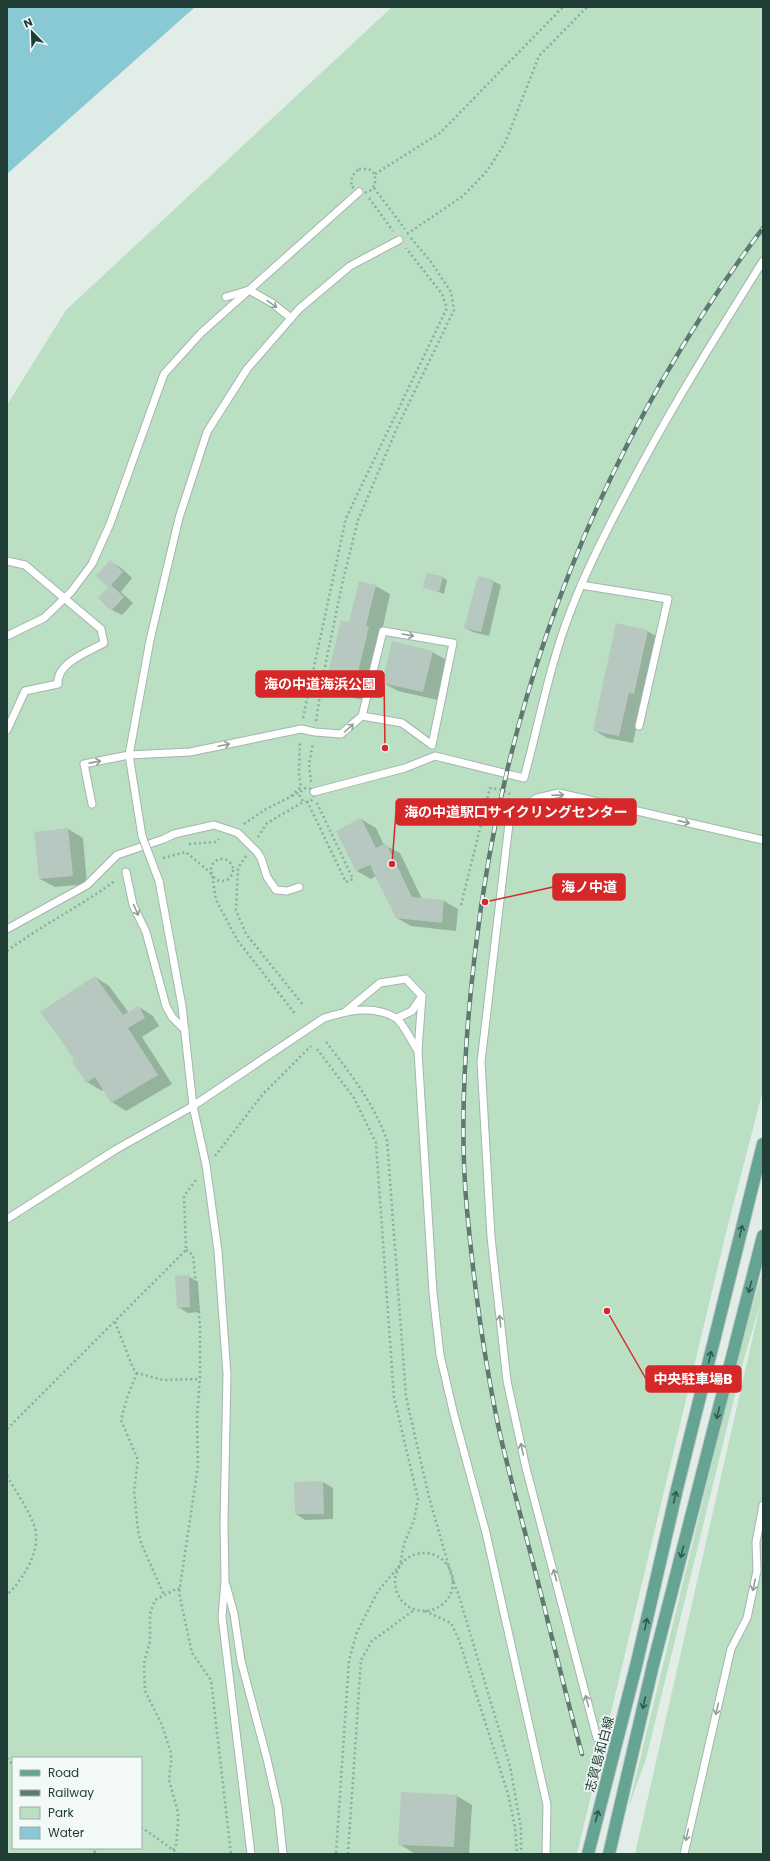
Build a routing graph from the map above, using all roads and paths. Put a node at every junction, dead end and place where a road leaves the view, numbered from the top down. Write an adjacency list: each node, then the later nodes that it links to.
1 (563, 7): 3 (path)
2 (587, 7): 6 (path)
3 (375, 174)
4 (374, 188): 6 (path)
5 (362, 192): 7 (path); 9 (lane)
6 (408, 234): 7 (path); 20 (path)
7 (399, 240): 11 (lane); 18 (path)
8 (763, 261): 13 (lane)
9 (249, 290): 10 (lane); 11 (lane, one-way to 11); 14 (lane)
10 (226, 297)
11 (291, 318): 22 (lane)
12 (7, 561): 14 (lane)
13 (581, 585): 17 (lane); 23 (lane)
14 (64, 599): 15 (lane); 19 (lane)
15 (7, 636)
16 (362, 716): 20 (lane, one-way to 16); 21 (lane); 21 (lane, one-way to 21)
17 (638, 726)
18 (301, 729): 20 (lane); 22 (lane, one-way to 18); 24 (path)
19 (7, 730)
20 (314, 732): 28 (path)
21 (432, 745): 23 (lane)
22 (129, 755): 31 (lane, one-way to 22); 44 (lane, bridge)
23 (435, 756): 28 (lane)
24 (299, 775): 25 (path); 26 (path)
25 (301, 787)
26 (306, 788)
27 (301, 792): 30 (path)
28 (313, 793): 33 (path)
29 (510, 794): 38 (path)
30 (290, 797)
31 (92, 804)
32 (763, 840): 69 (lane, one-way to 32)
33 (255, 842)
34 (247, 855): 41 (path)
35 (126, 872): 44 (lane, one-way to 44)
36 (234, 873): 36 (path)
37 (299, 887): 39 (lane)
38 (461, 905)
39 (7, 929)
40 (422, 996): 42 (lane); 43 (lane); 48 (lane)
41 (304, 1006)
42 (345, 1012): 43 (lane); 49 (lane)
43 (397, 1018): 48 (lane)
44 (185, 1030): 49 (lane)
45 (326, 1042): 63 (path)
46 (311, 1046): 51 (path)
47 (317, 1049): 61 (path)
48 (418, 1051): 80 (lane)
49 (193, 1106): 51 (lane); 52 (lane)
50 (763, 1144): 81 (main road, 志賀島和白線, one-way to 50, bridge)
51 (206, 1165): 54 (path); 62 (lane)
52 (7, 1219)
53 (763, 1236): 82 (main road, one-way to 82, bridge)
54 (186, 1250): 55 (path); 57 (path)
55 (115, 1322): 56 (path); 58 (path)
56 (137, 1373): 57 (path); 66 (path)
57 (200, 1379): 64 (path)
58 (7, 1429)
59 (7, 1476): 65 (path)
60 (763, 1505): 83 (lane, one-way to 83)
61 (400, 1565): 63 (path); 67 (path); 76 (path)
62 (225, 1580): 74 (lane); 75 (lane)
63 (453, 1581): 68 (path); 79 (path)
64 (180, 1589): 66 (path); 73 (path)
65 (7, 1595)
66 (164, 1595): 71 (path)
67 (414, 1610): 68 (path); 77 (path)
68 (425, 1611): 78 (path)
69 (597, 1738)
70 (142, 1828): 71 (path)
71 (173, 1850): 72 (path)
72 (179, 1854)
73 (232, 1854)
74 (251, 1854)
75 (283, 1854)
76 (336, 1854)
77 (348, 1854)
78 (517, 1854)
79 (521, 1854)
80 (546, 1854)
81 (588, 1854)
82 (609, 1854)
83 (684, 1854)

